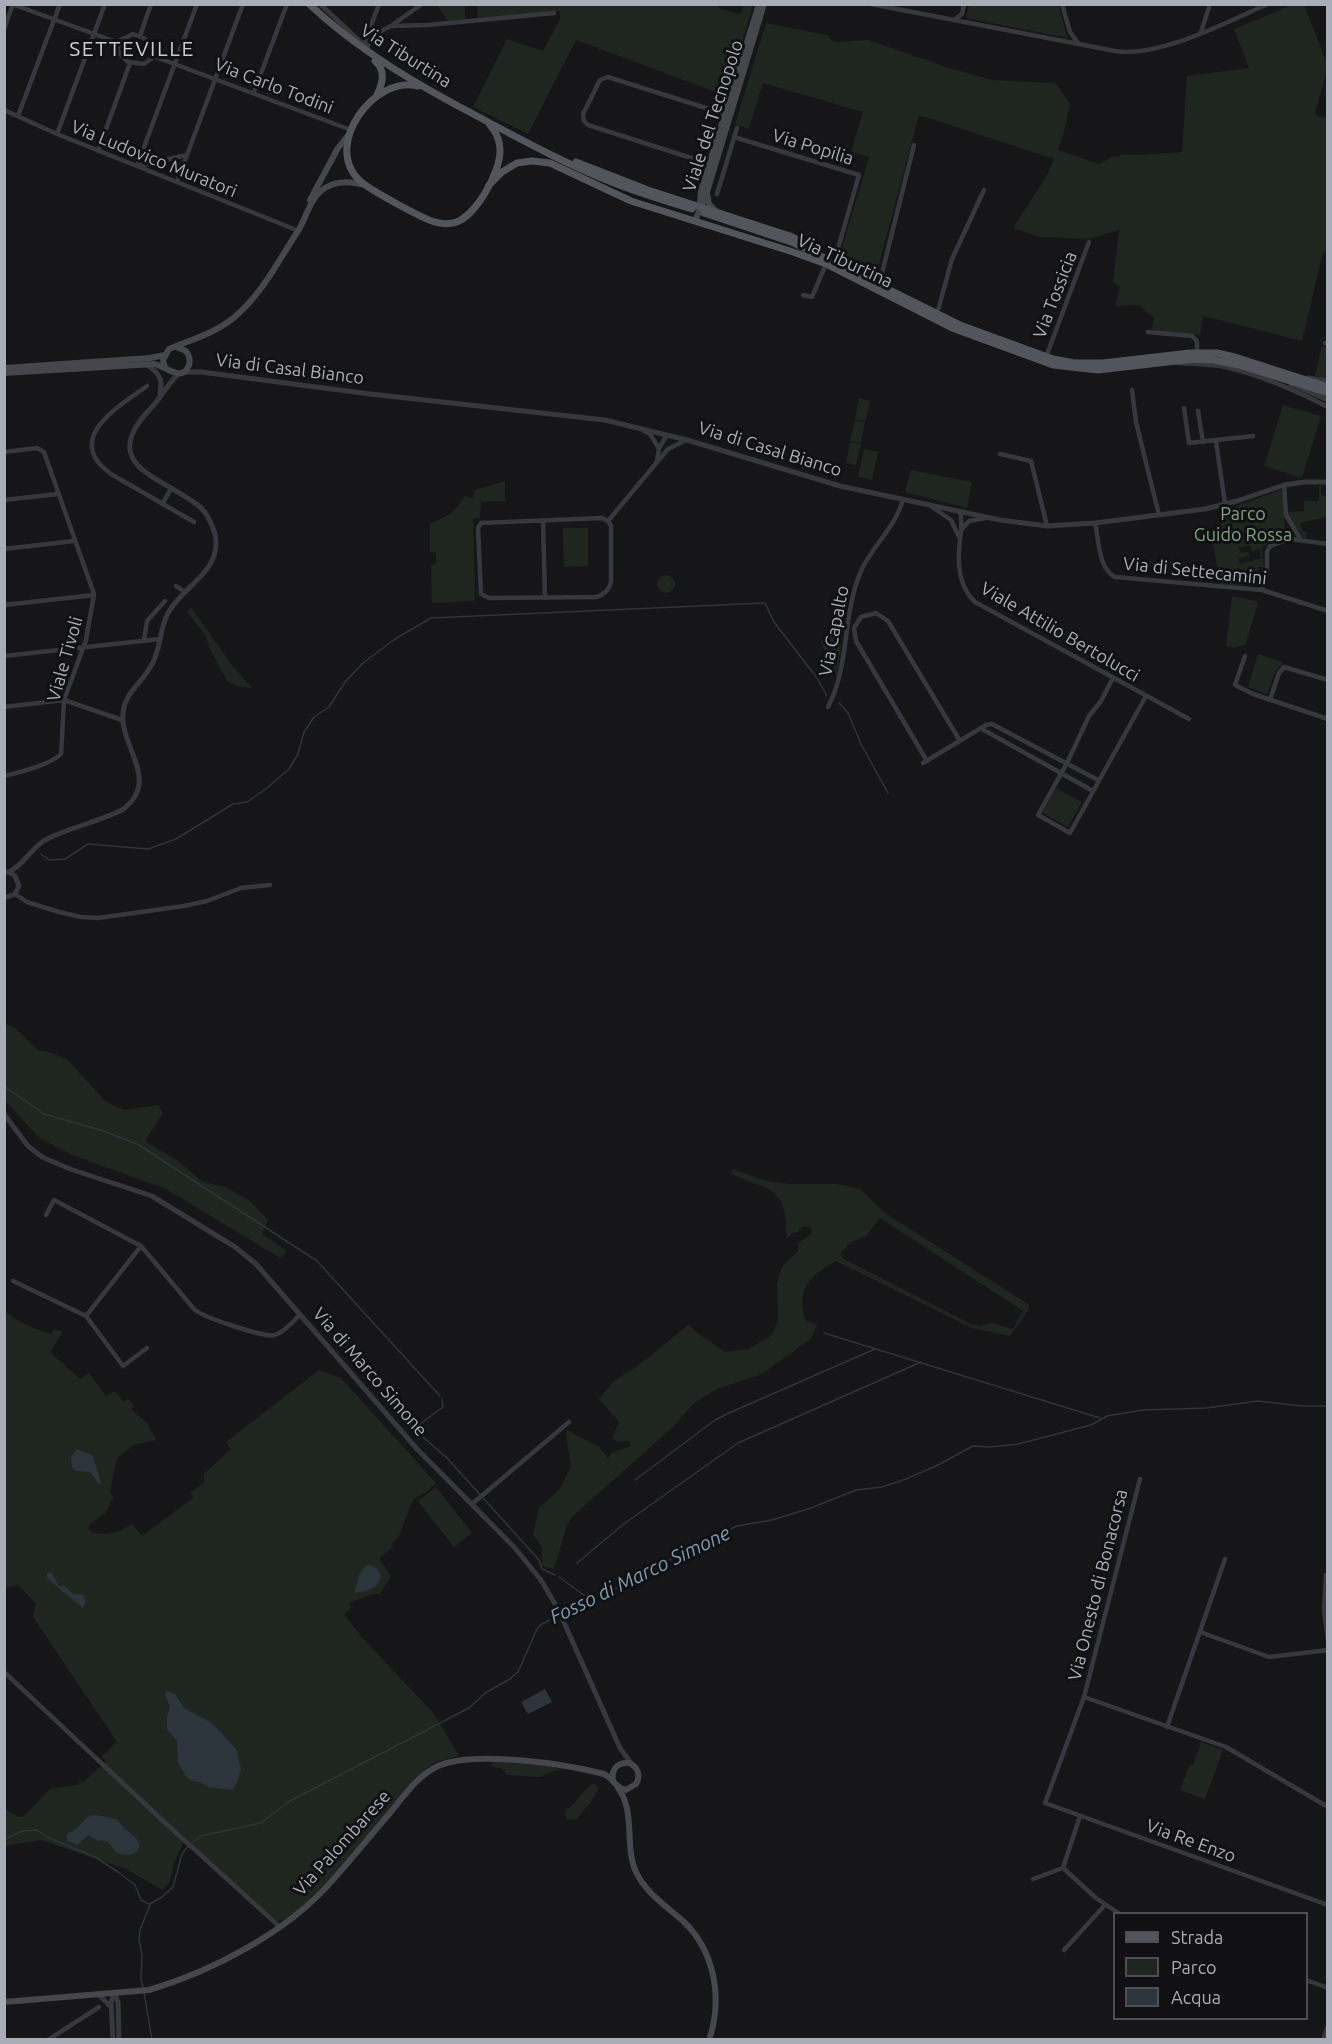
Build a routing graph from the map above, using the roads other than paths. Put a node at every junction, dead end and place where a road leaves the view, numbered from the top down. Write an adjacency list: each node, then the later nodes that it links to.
1 (60, 4): 20 (street)
2 (105, 4): 26 (street)
3 (151, 4): 27 (street)
4 (197, 4): 33 (street)
5 (243, 4): 34 (street)
6 (287, 4): 36 (street)
7 (309, 4): 22 (main road, Via Tiburtina)
8 (320, 4): 30 (street)
9 (379, 4): 30 (street)
10 (422, 4): 23 (street)
11 (759, 4): 39 (main road, Viale del Tecnopolo)
12 (764, 4): 50 (main road, Viale del Tecnopolo)
13 (871, 4): 21 (street)
14 (964, 4): 21 (street)
15 (1062, 4): 29 (street)
16 (1210, 4): 25 (street)
17 (1268, 4): 25 (street)
18 (12, 5): 20 (street); 24 (street)
19 (554, 13): 23 (street)
20 (54, 20): 26 (street); 40 (street)
21 (952, 20): 29 (street)
22 (332, 26): 30 (main road, Via Tiburtina); 37 (main road)
23 (391, 26): 30 (street)
24 (4, 29)
25 (1201, 32): 29 (street)
26 (94, 34): 28 (street); 44 (street)
27 (140, 36): 28 (street); 31 (street)
28 (119, 43): 32 (street)
29 (1078, 44)
30 (365, 49): 35 (main road, Via Tiburtina)
31 (153, 56): 32 (street); 33 (street, Via Carlo Todini)
32 (130, 63): 47 (street)
33 (176, 64): 34 (street, Via Carlo Todini); 51 (street)
34 (216, 78): 36 (street, Via Carlo Todini); 48 (street)
35 (429, 90): 37 (main road); 41 (main road, Via Tiburtina)
36 (254, 92): 43 (street, Via Carlo Todini)
37 (375, 98): 43 (main road)
38 (4, 110): 40 (street, Via Ludovico Muratori)
39 (725, 114): 50 (main road, Viale del Tecnopolo); 50 (street)
40 (18, 116): 44 (street, Via Ludovico Muratori)
41 (484, 120): 49 (main road, Via Tiburtina); 54 (main road)
42 (737, 128): 45 (street)
43 (350, 132): 55 (main road); 64 (main road)
44 (57, 134): 47 (street, Via Ludovico Muratori)
45 (734, 137): 52 (street); 67 (street, Via Popilia)
46 (914, 145): 70 (street)
47 (98, 151): 51 (street, Via Ludovico Muratori)
48 (187, 155): 51 (street); 53 (street)
49 (558, 157): 59 (main road); 60 (main road, Via Tiburtina)
50 (712, 165): 52 (street); 57 (main road, Viale del Tecnopolo)
51 (137, 166): 53 (street, Via Ludovico Muratori)
52 (724, 169): 58 (street)
53 (177, 182): 64 (street, Via Ludovico Muratori)
54 (489, 185): 55 (main road); 63 (main road, Via Tiburtina)
55 (367, 186): 65 (main road)
56 (984, 190): 72 (street)
57 (704, 192): 59 (main road); 61 (main road, Viale del Tecnopolo); 62 (main road)
58 (717, 194)
59 (686, 202): 61 (main road)
60 (692, 209)
61 (702, 210): 62 (main road); 63 (main road, Viale del Tecnopolo); 69 (main road, Via Tiburtina)
62 (717, 212): 67 (main road)
63 (695, 221): 68 (main road, Via Tiburtina)
64 (294, 229): 65 (main road)
65 (292, 238): 74 (main road)
66 (1089, 242): 79 (street, Via Tossicia)
67 (835, 259): 69 (main road)
68 (826, 264): 71 (street); 80 (main road, Via Tiburtina)
69 (870, 280): 70 (main road, Via Tiburtina)
70 (879, 285): 72 (main road, Via Tiburtina)
71 (803, 295)
72 (937, 314): 79 (main road, Via Tiburtina)
73 (1148, 332): 76 (street)
74 (196, 339): 75 (main road); 78 (main road)
75 (176, 347): 77 (main road); 78 (main road)
76 (1197, 352): 79 (main road, Via Tiburtina); 88 (main road, Via Tiburtina)
77 (165, 355): 82 (main road); 83 (main road)
78 (189, 357): 85 (street, Via di Casal Bianco); 87 (main road)
79 (1046, 357)
80 (1163, 363): 84 (main road, Via Tiburtina); 97 (street, Via Tiburtina)
81 (146, 364): 83 (main road); 86 (main road); 96 (street)
82 (4, 368)
83 (167, 369): 87 (main road); 92 (street)
84 (1259, 371): 94 (main road, Via Tiburtina); 95 (street, Via Tiburtina)
85 (201, 372): 87 (street, Via di Casal Bianco); 100 (street, Via di Casal Bianco)
86 (4, 373)
87 (181, 373): 92 (street)
88 (1295, 376): 89 (street, Via Tiburtina); 91 (main road, Via Tiburtina)
89 (1328, 381)
90 (147, 386): 117 (street)
91 (1328, 387)
92 (166, 389): 96 (street)
93 (1132, 390): 121 (street)
94 (1328, 393)
95 (1328, 400)
96 (156, 402): 113 (street)
97 (1328, 406)
98 (1184, 408): 105 (street)
99 (1198, 411): 105 (street)
100 (637, 427): 101 (street, Via di Casal Bianco); 106 (street)
101 (667, 435): 103 (street, Via di Casal Bianco); 106 (street); 107 (street)
102 (1253, 436): 104 (street)
103 (687, 440): 107 (street); 115 (street, Via di Casal Bianco)
104 (1216, 441): 105 (street); 119 (street)
105 (1203, 442)
106 (659, 448): 110 (street)
107 (668, 449): 110 (street)
108 (4, 452): 114 (street, Viale Tivoli)
109 (1000, 454): 127 (street)
110 (654, 466): 124 (street)
111 (1328, 482): 112 (street, Via di Casal Bianco)
112 (1284, 485): 119 (street, Via di Casal Bianco); 131 (street)
113 (171, 489): 117 (street); 137 (street)
114 (58, 494): 116 (street); 132 (street, Viale Tivoli)
115 (903, 499): 118 (street, Via di Casal Bianco); 154 (street, Via Capalto)
116 (4, 500)
117 (162, 504): 125 (street)
118 (924, 504): 120 (street, Via di Casal Bianco); 128 (street)
119 (1225, 504): 121 (street, Via di Casal Bianco)
120 (960, 512): 122 (street, Via di Casal Bianco); 128 (street); 129 (street, Viale Attilio Bertolucci)
121 (1160, 515): 126 (street, Via di Casal Bianco)
122 (987, 518): 127 (street, Via di Casal Bianco); 129 (street)
123 (543, 521): 124 (street); 139 (street); 139 (street)
124 (608, 521): 139 (street)
125 (194, 522)
126 (1095, 523): 127 (street, Via di Casal Bianco); 136 (street, Via di Settecamini)
127 (1047, 526)
128 (956, 527): 130 (street, Viale Attilio Bertolucci)
129 (962, 529): 130 (street, Viale Attilio Bertolucci)
130 (960, 540): 148 (street, Viale Attilio Bertolucci)
131 (1301, 540): 133 (street); 136 (street)
132 (74, 541): 134 (street); 138 (street, Viale Tivoli)
133 (1328, 544)
134 (4, 549)
135 (176, 586): 137 (street)
136 (1262, 590): 142 (street, Via di Settecamini)
137 (185, 592): 143 (street)
138 (94, 595): 141 (street); 145 (street, Viale Tivoli)
139 (545, 598)
140 (165, 601): 144 (street)
141 (4, 605)
142 (1328, 611)
143 (160, 639): 144 (street); 157 (street)
144 (144, 640): 145 (street)
145 (84, 646): 146 (street); 151 (street, Viale Tivoli)
146 (4, 656)
147 (1245, 656): 152 (street)
148 (1113, 678): 150 (street, Viale Attilio Bertolucci); 164 (street)
149 (1328, 680): 152 (street)
150 (1146, 696): 155 (street, Viale Attilio Bertolucci); 167 (street)
151 (64, 700): 153 (street); 157 (street); 166 (street, Viale Tivoli)
152 (1270, 700): 156 (street)
153 (4, 707)
154 (828, 707)
155 (1190, 719)
156 (1328, 719)
157 (122, 720): 169 (street)
158 (982, 729): 159 (street); 161 (street); 162 (street)
159 (1018, 736): 160 (street); 162 (street)
160 (1025, 740): 163 (street); 164 (street)
161 (960, 741): 161 (street)
162 (1012, 747): 163 (street)
163 (1018, 750): 165 (street)
164 (1067, 763): 165 (street); 167 (street)
165 (1061, 773): 168 (street); 168 (street)
166 (4, 776)
167 (1098, 780): 168 (street)
168 (1093, 791)
169 (20, 863): 170 (street); 171 (street)
170 (6, 872): 171 (street)
171 (18, 879): 173 (street)
172 (270, 885): 173 (street)
173 (15, 894): 174 (street)
174 (4, 898)
175 (4, 1114): 179 (street, Via di Marco Simone)
176 (46, 1215): 177 (street)
177 (141, 1246): 179 (street); 180 (street)
178 (14, 1281): 180 (street)
179 (300, 1315): 184 (street, Via di Marco Simone)
180 (86, 1316): 181 (street)
181 (147, 1348)
182 (569, 1422): 184 (street)
183 (1140, 1479): 191 (street, Via Onesto di Bonacorsa)
184 (471, 1504): 193 (street, Via di Marco Simone)
185 (1226, 1559): 187 (street)
186 (1326, 1575): 188 (street)
187 (1200, 1632): 189 (street); 192 (street)
188 (1328, 1641)
189 (1328, 1650)
190 (4, 1672): 210 (street)
191 (1083, 1697): 192 (street); 201 (street, Via Onesto di Bonacorsa)
192 (1167, 1726): 202 (street)
193 (620, 1748): 194 (street, Via di Marco Simone); 195 (street, Via di Marco Simone)
194 (620, 1764): 195 (main road); 196 (main road)
195 (632, 1764): 200 (main road)
196 (613, 1770): 197 (main road, Via Palombarese); 198 (main road)
197 (601, 1773): 198 (main road, Via Palombarese); 210 (main road, Via Palombarese)
198 (613, 1780): 199 (main road)
199 (618, 1787): 200 (main road); 203 (main road)
200 (633, 1787): 203 (main road)
201 (1045, 1803): 204 (street, Via Re Enzo)
202 (1328, 1807)
203 (627, 1811): 224 (main road)
204 (1080, 1816): 205 (street); 208 (street, Via Re Enzo)
205 (1063, 1868): 206 (street); 207 (street)
206 (1033, 1879)
207 (1105, 1905): 209 (street); 211 (street)
208 (1328, 1905)
209 (1117, 1912)
210 (280, 1927): 214 (main road, Via Palombarese)
211 (1064, 1950)
212 (1308, 1981): 213 (street)
213 (1328, 1988)
214 (127, 1992): 215 (main road, Via Palombarese); 219 (street)
215 (114, 1993): 216 (main road, Via Palombarese); 219 (street)
216 (98, 1994): 217 (main road, Via Palombarese); 219 (street)
217 (4, 2002)
218 (99, 2007): 222 (street)
219 (115, 2008): 221 (street); 223 (street)
220 (1328, 2026): 225 (street)
221 (111, 2038)
222 (50, 2039)
223 (119, 2040)
224 (709, 2040)
225 (1323, 2040)

